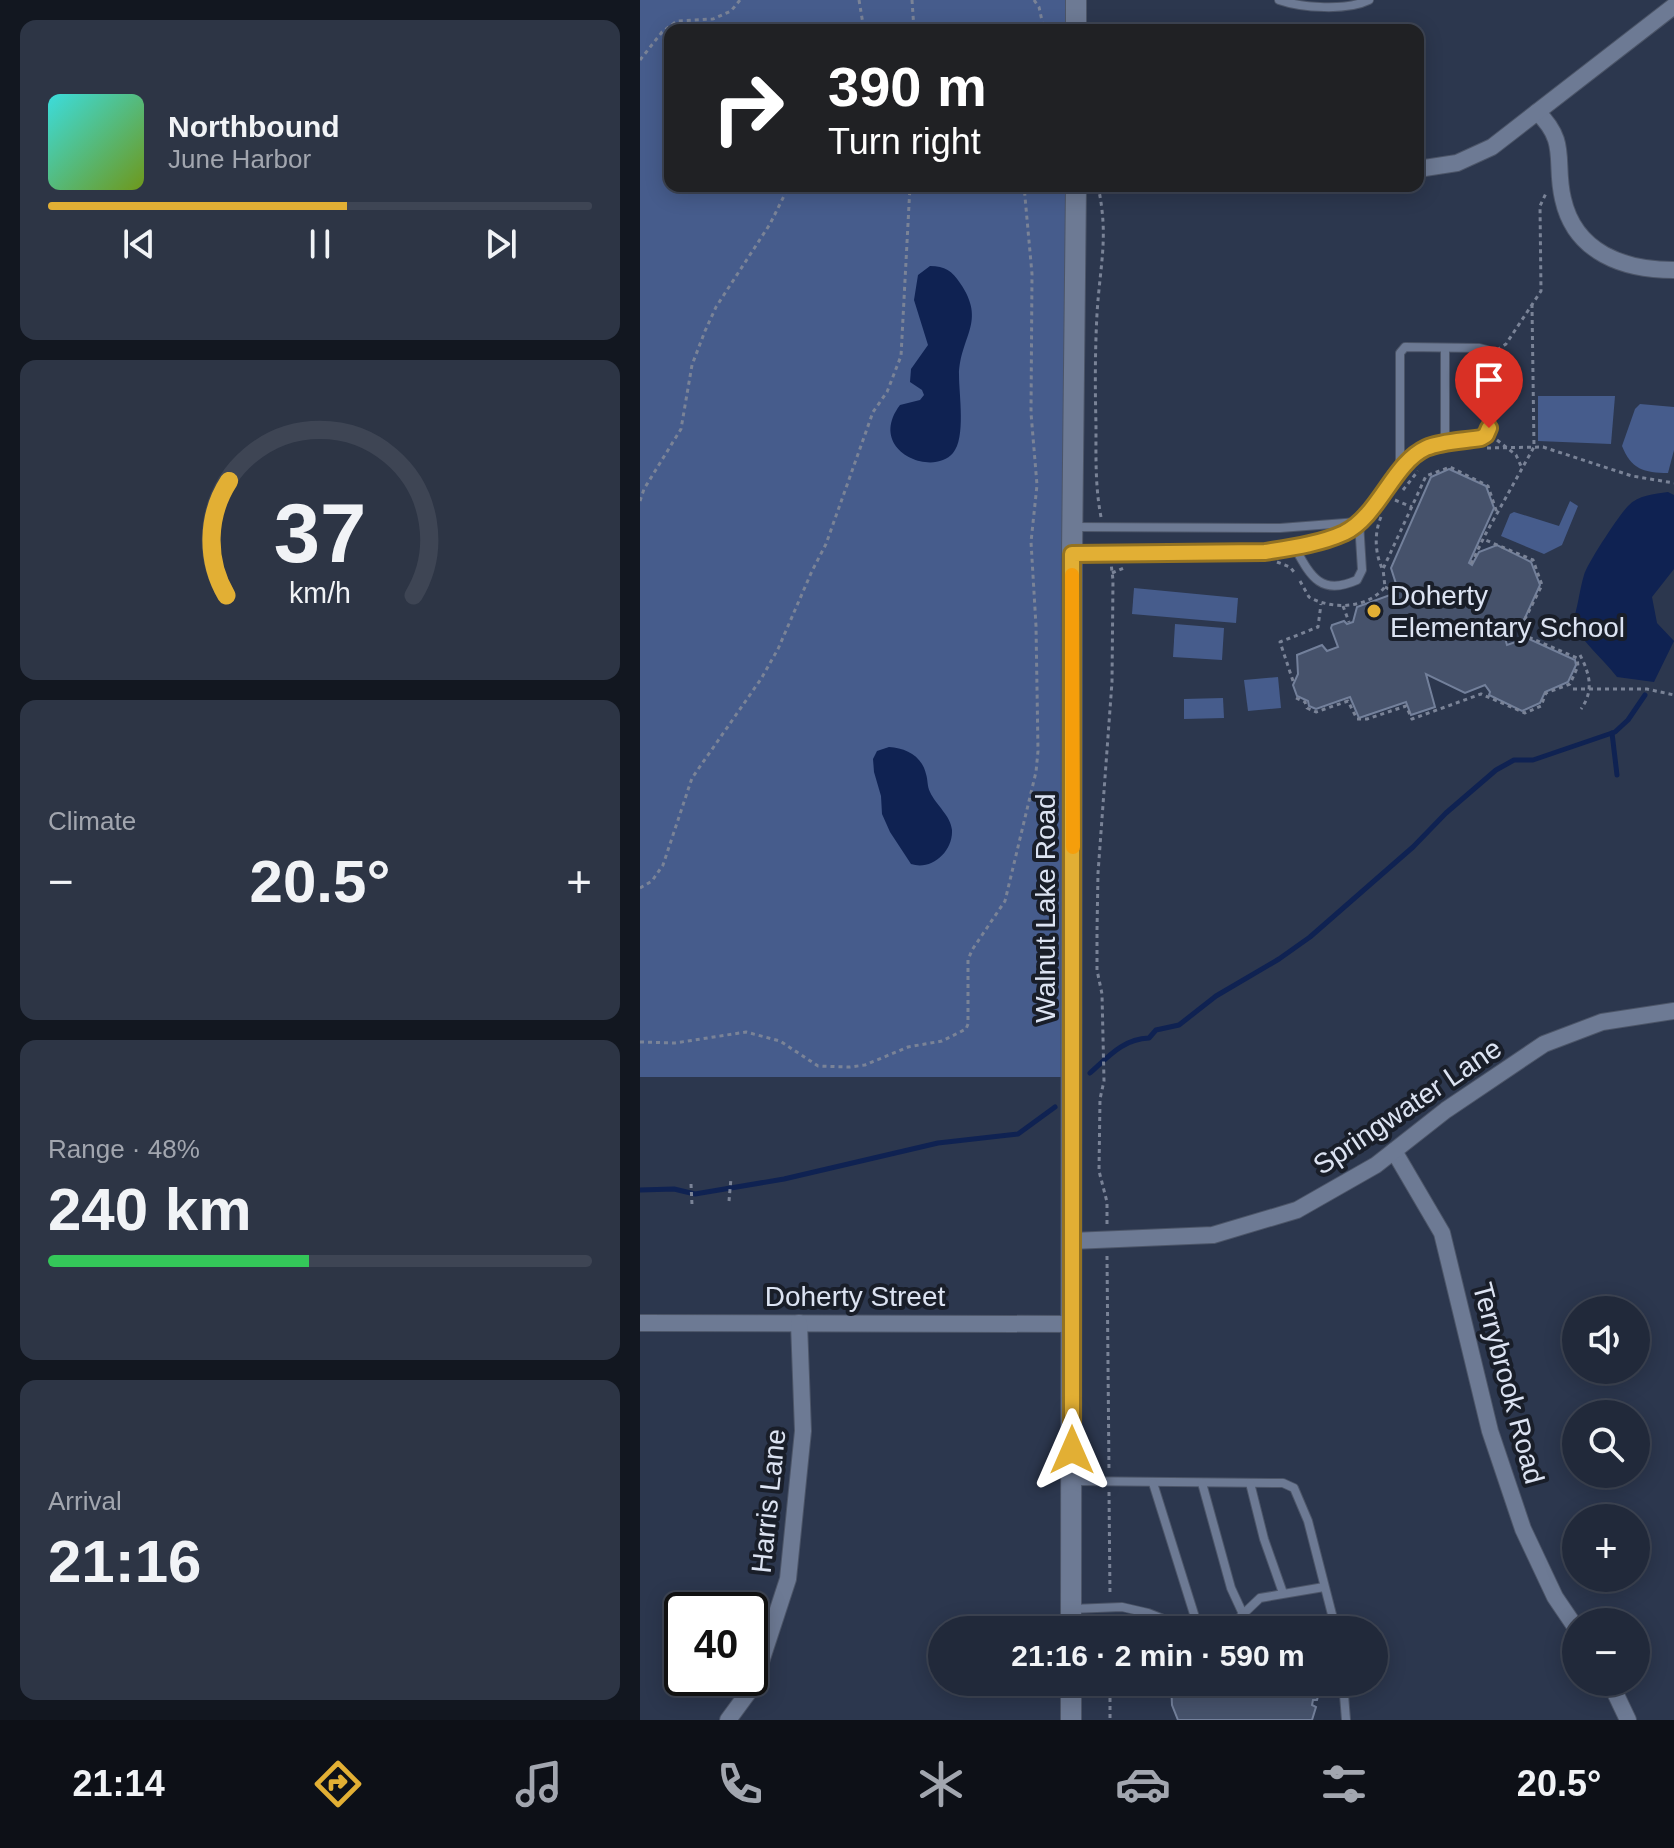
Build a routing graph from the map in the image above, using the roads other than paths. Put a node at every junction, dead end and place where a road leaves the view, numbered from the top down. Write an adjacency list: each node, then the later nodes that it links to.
1 (1076, 0): 5 (street)
2 (1279, 0): 3 (lane)
3 (1369, 0)
4 (1674, 6): 6 (street)
5 (1076, 24)
6 (1537, 112): 7 (street); 9 (street)
7 (1424, 168)
8 (1076, 192): 14 (street, Walnut Lake Road)
9 (1674, 270)
10 (1445, 348): 11 (lane); 11 (lane); 12 (lane)
11 (1445, 443): 12 (lane)
12 (1400, 469): 13 (lane)
13 (1359, 522): 14 (lane); 15 (lane); 15 (lane)
14 (1072, 527): 16 (street, Walnut Lake Road)
15 (1295, 548): 16 (lane)
16 (1072, 554): 19 (street, Walnut Lake Road)
17 (1674, 1011): 18 (street, Springwater Lane)
18 (1394, 1151): 19 (street, Springwater Lane); 29 (street, Terrybrook Road)
19 (1072, 1241): 22 (street, Walnut Lake Road)
20 (640, 1323): 21 (street, Doherty Street)
21 (799, 1323): 22 (street, Doherty Street); 40 (street, Harris Lane)
22 (1071, 1324): 23 (street, Walnut Lake Road)
23 (1072, 1481): 24 (lane); 30 (street, Walnut Lake Road)
24 (1153, 1483): 25 (lane); 34 (lane)
25 (1202, 1483): 26 (lane); 31 (lane)
26 (1250, 1483): 27 (lane); 28 (lane)
27 (1324, 1587): 28 (lane); 36 (lane)
28 (1283, 1593): 31 (lane)
29 (1562, 1608)
30 (1071, 1609): 32 (street, Walnut Lake Road); 33 (lane)
31 (1243, 1614): 35 (lane)
32 (1071, 1616)
33 (1156, 1616)
34 (1195, 1616)
35 (1240, 1616)
36 (1332, 1616)
37 (1071, 1696): 41 (street)
38 (1344, 1696): 42 (lane)
39 (1617, 1696): 43 (street)
40 (728, 1720)
41 (1071, 1720)
42 (1346, 1720)
43 (1628, 1720)

